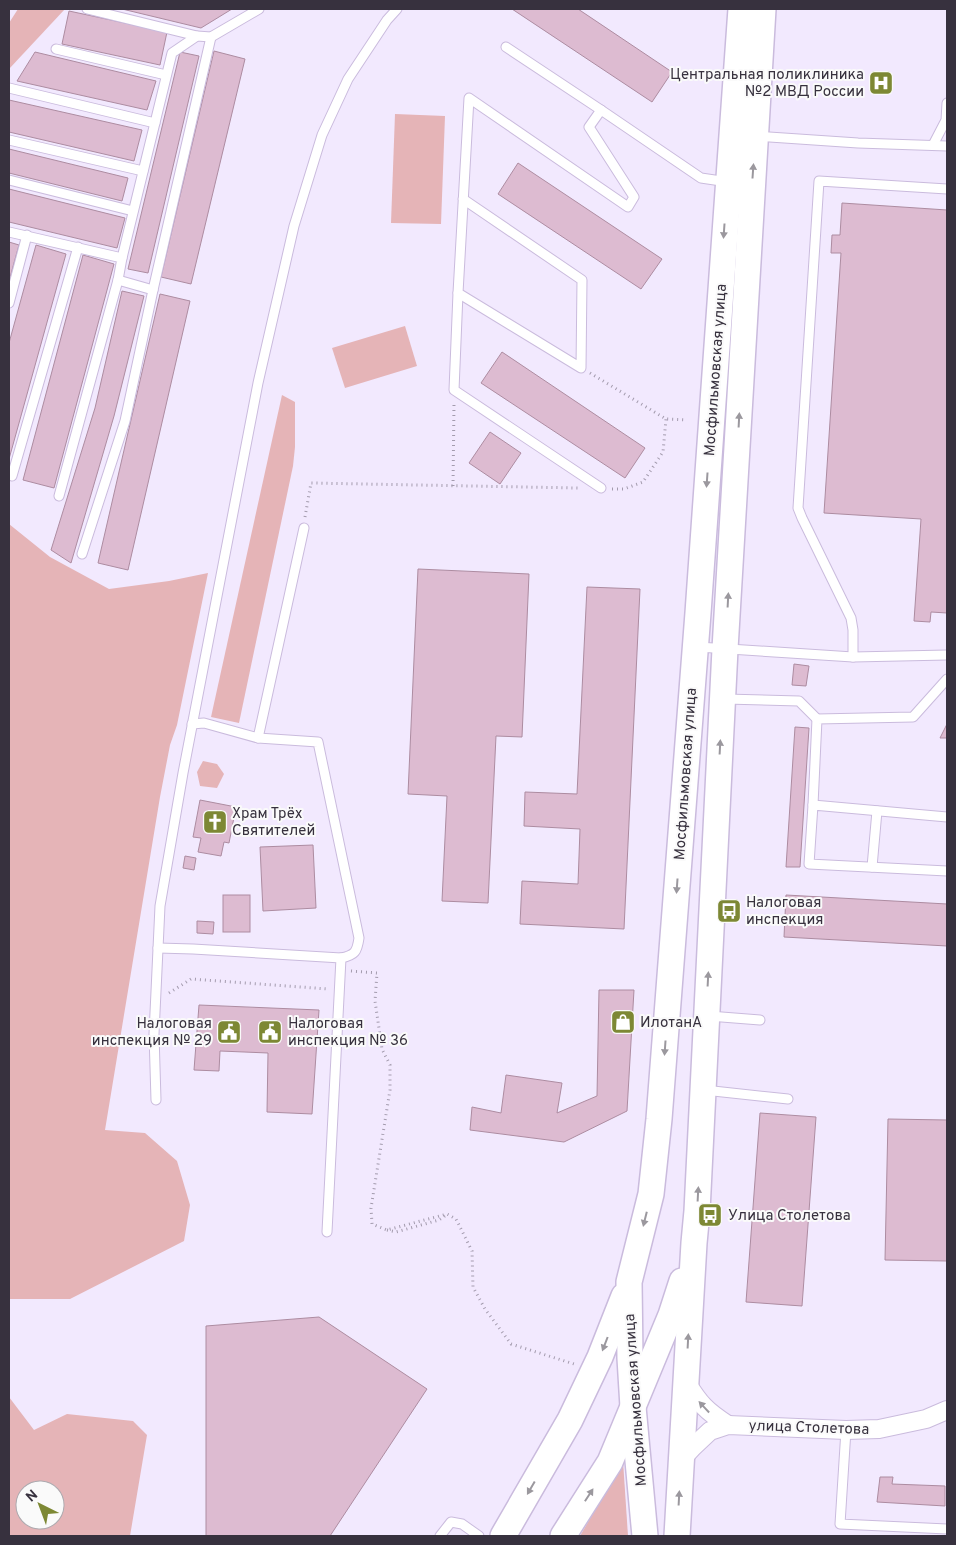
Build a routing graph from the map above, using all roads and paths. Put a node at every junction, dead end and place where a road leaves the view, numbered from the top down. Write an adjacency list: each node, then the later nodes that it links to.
1 (87, 9): 6 (lane)
2 (259, 9): 7 (lane)
3 (397, 9): 50 (lane)
4 (740, 9): 15 (main road, Мосфильмовская улица)
5 (763, 9): 15 (main road, Мосфильмовская улица)
6 (197, 36): 7 (lane); 10 (lane)
7 (211, 37): 30 (lane)
8 (506, 47): 13 (lane)
9 (56, 48): 10 (lane)
10 (166, 75): 14 (lane)
11 (9, 88): 14 (lane)
12 (947, 103): 17 (lane)
13 (601, 110): 21 (lane); 23 (lane)
14 (154, 123): 19 (lane)
15 (743, 135): 17 (lane); 21 (main road, Мосфильмовская улица); 44 (main road, Мосфильмовская улица, one-way to 15)
16 (9, 140): 19 (lane)
17 (933, 145): 18 (lane)
18 (947, 146)
19 (143, 172): 24 (lane)
20 (9, 180): 24 (lane)
21 (728, 182): 43 (main road, Мосфильмовская улица, one-way to 43)
22 (947, 189): 46 (lane)
23 (464, 199): 31 (lane); 33 (lane)
24 (133, 211): 28 (lane)
25 (9, 232): 26 (lane)
26 (27, 235): 27 (lane); 32 (lane)
27 (78, 247): 28 (lane); 37 (lane)
28 (122, 258): 29 (lane)
29 (118, 280): 30 (lane); 40 (lane)
30 (153, 290): 42 (lane)
31 (458, 293): 33 (lane); 34 (lane)
32 (9, 302)
33 (581, 368): 35 (path)
34 (454, 390): 38 (path); 39 (lane)
35 (666, 419): 36 (path); 39 (path)
36 (686, 420)
37 (12, 476)
38 (453, 486): 39 (path); 41 (path)
39 (601, 488)
40 (59, 496)
41 (304, 528): 51 (lane)
42 (82, 554)
43 (695, 647): 44 (lane); 52 (main road, Мосфильмовская улица)
44 (726, 649): 46 (lane); 48 (main road, Мосфильмовская улица)
45 (947, 655): 46 (lane)
46 (853, 656)
47 (947, 679): 49 (lane)
48 (723, 699): 49 (lane); 53 (main road, Мосфильмовская улица, one-way to 48)
49 (817, 719): 54 (lane)
50 (192, 724): 51 (lane); 59 (lane)
51 (258, 738): 60 (lane)
52 (684, 792): 53 (main road); 71 (main road, Мосфильмовская улица, one-way to 71)
53 (718, 794): 64 (main road, Мосфильмовская улица, one-way to 53)
54 (813, 805): 55 (lane); 57 (lane)
55 (877, 811): 56 (lane); 57 (lane)
56 (947, 817)
57 (872, 867): 58 (lane)
58 (947, 871)
59 (158, 948): 60 (lane); 63 (lane)
60 (341, 958): 61 (lane)
61 (340, 971): 62 (lane); 72 (path)
62 (339, 990): 63 (path); 69 (lane)
63 (156, 1001): 68 (lane)
64 (707, 1016): 65 (lane); 66 (main road, Мосфильмовская улица)
65 (760, 1020)
66 (703, 1090): 67 (lane); 70 (main road, Мосфильмовская улица, one-way to 66)
67 (788, 1099)
68 (156, 1100)
69 (327, 1232)
70 (694, 1243): 73 (main road, Мосфильмовская улица, one-way to 70); 74 (main road)
71 (630, 1282): 74 (main road, Мосфильмовская улица); 82 (main road, one-way to 82)
72 (582, 1366)
73 (686, 1382): 76 (street, улица Столетова, one-way to 73); 78 (main road, Мосфильмовская улица)
74 (633, 1407): 83 (main road, one-way to 74); 84 (main road, Мосфильмовская улица)
75 (947, 1410): 77 (street, улица Столетова)
76 (728, 1424): 77 (street, улица Столетова); 78 (street, улица Столетова)
77 (846, 1430): 79 (lane)
78 (681, 1460): 85 (main road, Мосфильмовская улица, one-way to 78)
79 (947, 1529)
80 (440, 1536): 81 (lane)
81 (479, 1536)
82 (503, 1536)
83 (563, 1536)
84 (645, 1536)
85 (678, 1536)

